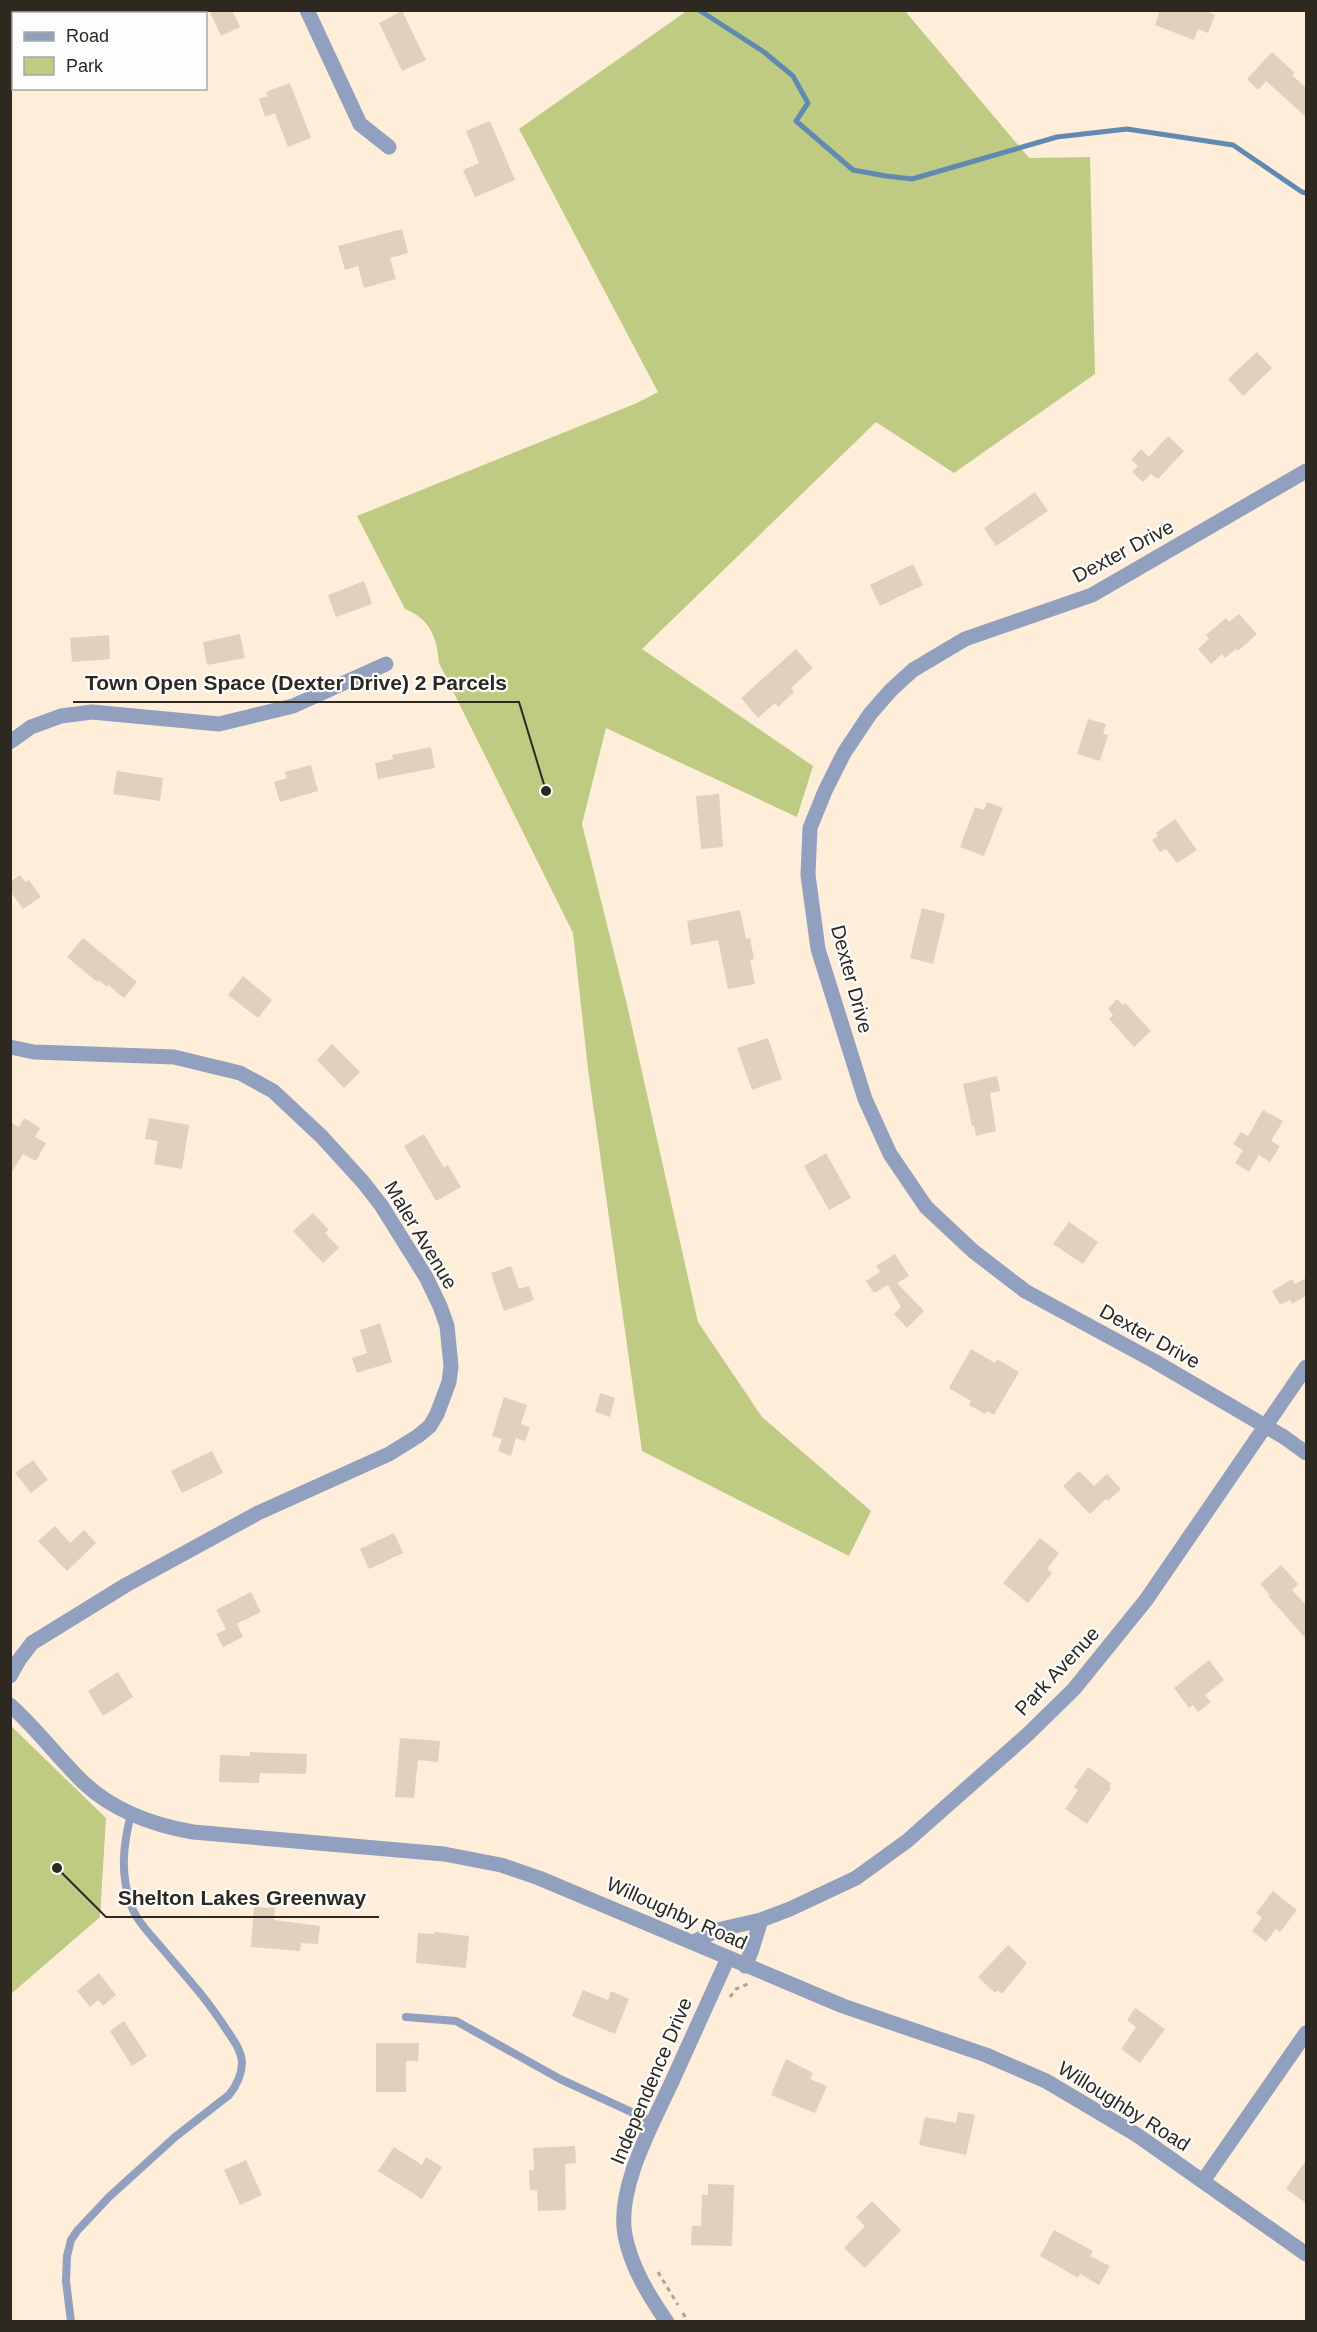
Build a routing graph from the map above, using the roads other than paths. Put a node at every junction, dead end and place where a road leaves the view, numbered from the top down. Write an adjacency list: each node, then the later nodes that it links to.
1 (307, 10): 2 (street)
2 (389, 147)
3 (1306, 471): 8 (street, Dexter Drive)
4 (386, 664): 5 (street)
5 (10, 742)
6 (10, 1047): 10 (street, Maler Avenue)
7 (1306, 1367): 8 (street, Park Avenue)
8 (1265, 1427): 9 (street, Dexter Drive); 14 (street, Park Avenue)
9 (1306, 1453)
10 (15, 1655): 11 (street, Maler Avenue)
11 (10, 1676)
12 (10, 1705): 13 (street, Willoughby Road)
13 (131, 1814): 15 (street, Willoughby Road); 23 (lane)
14 (761, 1920): 15 (street, Park Avenue); 17 (street)
15 (694, 1942): 16 (street, Willoughby Road)
16 (728, 1958): 17 (street, Willoughby Road); 20 (street, Independence Drive)
17 (751, 1968): 21 (street, Willoughby Road)
18 (406, 2016): 20 (lane)
19 (1306, 2033): 21 (street)
20 (653, 2122): 24 (street, Independence Drive)
21 (1203, 2181): 22 (street, Willoughby Road)
22 (1306, 2254)
23 (71, 2322)
24 (667, 2322)

